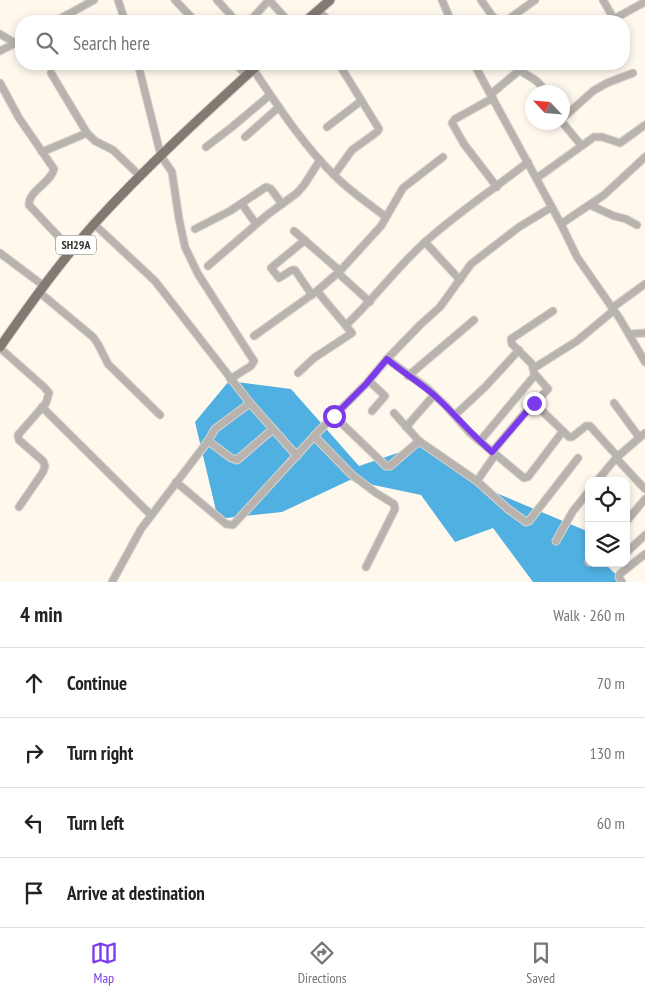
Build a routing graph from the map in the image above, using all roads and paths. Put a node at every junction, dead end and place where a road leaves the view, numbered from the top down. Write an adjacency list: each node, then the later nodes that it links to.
1 (94, 0): 12 (street)
2 (118, 0): 13 (street)
3 (175, 0): 14 (street)
4 (330, 0): 11 (main road)
5 (442, 0): 20 (street)
6 (481, 0): 21 (street)
7 (535, 0): 22 (street)
8 (603, 0): 23 (street)
9 (221, 1): 15 (street)
10 (645, 2): 24 (street)
11 (318, 11): 18 (main road); 19 (street)
12 (71, 15)
13 (123, 15)
14 (190, 15)
15 (232, 15)
16 (255, 15): 17 (street)
17 (283, 15)
18 (313, 15)
19 (323, 15)
20 (448, 15)
21 (492, 15)
22 (513, 15)
23 (610, 15)
24 (621, 15)
25 (0, 34): 26 (street)
26 (15, 41)
27 (15, 44): 28 (street)
28 (0, 51)
29 (140, 70): 51 (street)
30 (253, 70): 38 (street); 51 (main road, SH29A)
31 (342, 70): 40 (street)
32 (477, 70): 39 (street)
33 (520, 70): 36 (street); 39 (street)
34 (633, 73): 42 (street)
35 (51, 74): 46 (street)
36 (542, 85)
37 (1, 87): 50 (street)
38 (270, 95): 41 (street); 49 (street)
39 (492, 96): 55 (street); 59 (street)
40 (360, 101): 44 (street); 56 (street)
41 (279, 107): 47 (street); 54 (street)
42 (570, 113)
43 (645, 125): 48 (street)
44 (327, 127)
45 (570, 130): 48 (street)
46 (87, 134): 50 (street); 57 (street)
47 (245, 137)
48 (581, 145): 58 (street)
49 (206, 147)
50 (42, 152): 73 (street)
51 (165, 153): 57 (main road, SH29A); 96 (street)
52 (443, 157): 64 (street)
53 (645, 158): 62 (street)
54 (320, 160): 56 (street); 61 (street)
55 (528, 162): 58 (street); 59 (street)
56 (334, 175): 64 (street)
57 (140, 176): 65 (main road, SH29A)
58 (537, 178): 63 (street)
59 (497, 187): 72 (street)
60 (242, 204): 61 (street); 66 (street); 69 (street)
61 (282, 204): 66 (street)
62 (590, 205): 67 (street); 68 (street)
63 (552, 207): 67 (street); 77 (street)
64 (386, 217): 76 (street)
65 (94, 224): 73 (main road, SH29A); 96 (street)
66 (256, 224): 75 (street)
67 (561, 224): 82 (street)
68 (636, 225)
69 (195, 229)
70 (294, 231): 71 (street)
71 (305, 240): 76 (street); 80 (street)
72 (425, 242): 77 (street); 81 (street)
73 (72, 251): 79 (main road, SH29A)
74 (0, 253): 79 (street)
75 (208, 266)
76 (339, 272): 80 (street); 81 (street)
77 (460, 280): 91 (street)
78 (645, 284): 82 (street)
79 (41, 289): 89 (main road, SH29A); 105 (street)
80 (315, 293): 85 (street); 88 (street)
81 (370, 302): 85 (street)
82 (612, 309): 87 (street); 93 (street)
83 (553, 311): 90 (street)
84 (474, 320): 95 (street)
85 (346, 326): 94 (street)
86 (645, 333): 87 (street)
87 (629, 334): 92 (street)
88 (254, 336)
89 (0, 347): 102 (street)
90 (519, 350): 93 (street); 106 (street)
91 (387, 359): 95 (street); 97 (street)
92 (645, 362)
93 (534, 372): 100 (street); 115 (street)
94 (298, 373)
95 (408, 376): 98 (street)
96 (230, 379): 99 (street)
97 (369, 381): 103 (street); 107 (street)
98 (434, 395): 106 (street); 108 (street)
99 (250, 403): 109 (street); 113 (street)
100 (534, 403): 110 (street); 116 (street)
101 (614, 403): 112 (street)
102 (42, 407): 126 (street); 127 (street)
103 (372, 411)
104 (394, 413): 108 (street)
105 (160, 415)
106 (455, 415): 115 (street)
107 (334, 416): 111 (street); 114 (street)
108 (406, 427): 114 (street)
109 (272, 430): 113 (street); 117 (street)
110 (563, 431): 116 (street); 119 (street)
111 (318, 432): 117 (street); 134 (street)
112 (642, 435): 119 (street)
113 (208, 441): 122 (street)
114 (419, 441): 121 (street)
115 (480, 441): 116 (street)
116 (493, 454): 121 (street)
117 (297, 456): 122 (street)
118 (578, 458): 121 (street)
119 (617, 458): 120 (street); 123 (street)
120 (600, 477)
121 (477, 481)
122 (176, 482): 127 (street)
123 (645, 489)
124 (585, 496): 130 (street)
125 (645, 499): 128 (street)
126 (20, 507)
127 (151, 515): 135 (street)
128 (630, 517)
129 (642, 537): 131 (street); 132 (street)
130 (556, 541)
131 (645, 547)
132 (630, 549)
133 (645, 554): 136 (street)
134 (366, 567)
135 (112, 582)
136 (622, 582)

